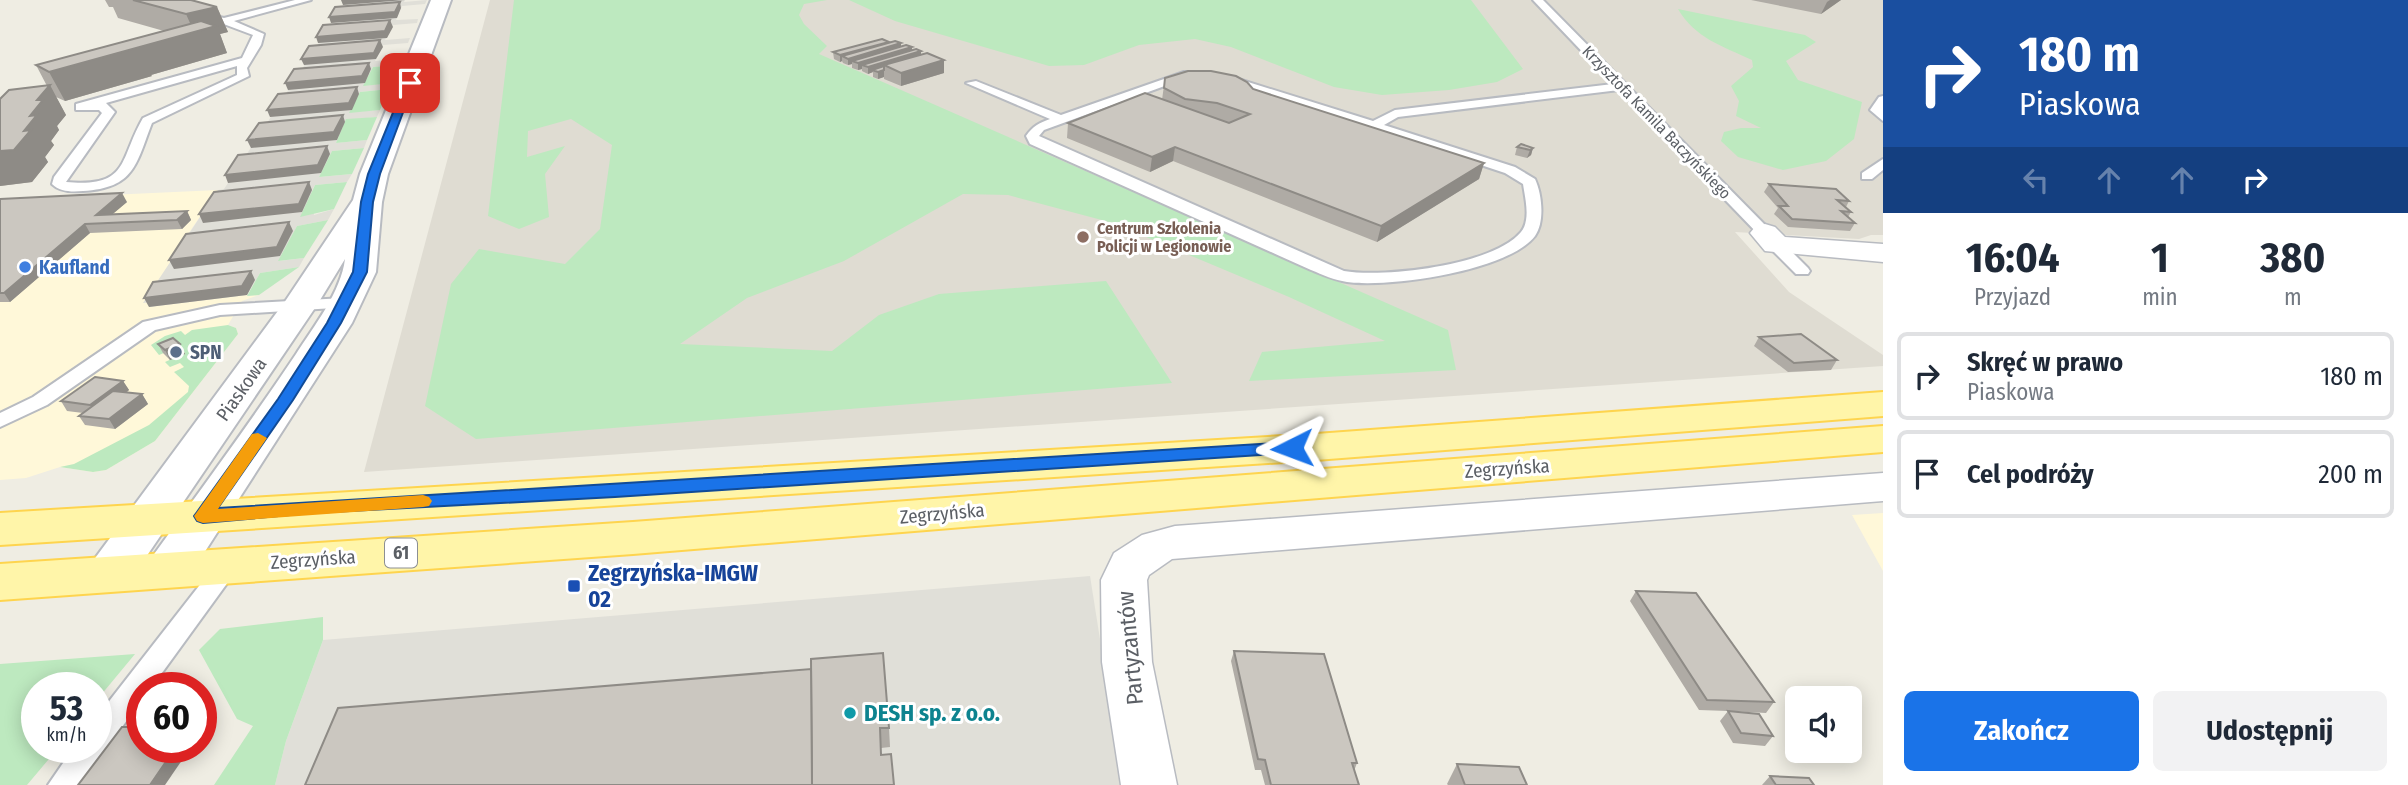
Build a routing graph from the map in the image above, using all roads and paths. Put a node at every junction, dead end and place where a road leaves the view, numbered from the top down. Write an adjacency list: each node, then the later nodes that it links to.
1 (165, 0): 5 (lane)
2 (306, 0): 5 (lane)
3 (441, 0): 15 (street, Piaskowa)
4 (1538, 0): 8 (lane, Krzysztofa Kamila Baczyńskiego)
5 (224, 21): 6 (lane)
6 (246, 60): 6 (lane)
7 (972, 83): 11 (lane)
8 (1621, 86): 12 (lane); 16 (lane, Krzysztofa Kamila Baczyńskiego)
9 (1883, 100): 10 (lane)
10 (1883, 117)
11 (1060, 120): 12 (lane); 12 (lane)
12 (1374, 126)
13 (1883, 163): 14 (lane)
14 (1867, 176)
15 (367, 202): 19 (street, Piaskowa); 20 (street, Piaskowa)
16 (1770, 239): 17 (street); 18 (lane, Krzysztofa Kamila Baczyńskiego)
17 (1883, 253)
18 (1802, 271)
19 (344, 303): 20 (lane); 25 (street, Piaskowa)
20 (300, 305): 22 (lane); 26 (street, Piaskowa)
21 (1883, 404): 25 (main road, Zegrzyńska)
22 (0, 421)
23 (1883, 439): 28 (main road, Zegrzyńska / 61)
24 (1883, 487): 35 (street, Partyzantów)
25 (203, 516): 26 (main road, Zegrzyńska); 29 (street, Piaskowa)
26 (148, 520): 27 (main road, Zegrzyńska); 30 (street, Piaskowa)
27 (0, 529)
28 (228, 565): 29 (main road, Zegrzyńska / 61); 32 (lane)
29 (169, 569): 30 (main road, Zegrzyńska / 61)
30 (110, 573): 31 (main road, Zegrzyńska / 61)
31 (0, 582)
32 (112, 719)
33 (79, 763): 34 (lane)
34 (62, 785)
35 (1149, 785)

